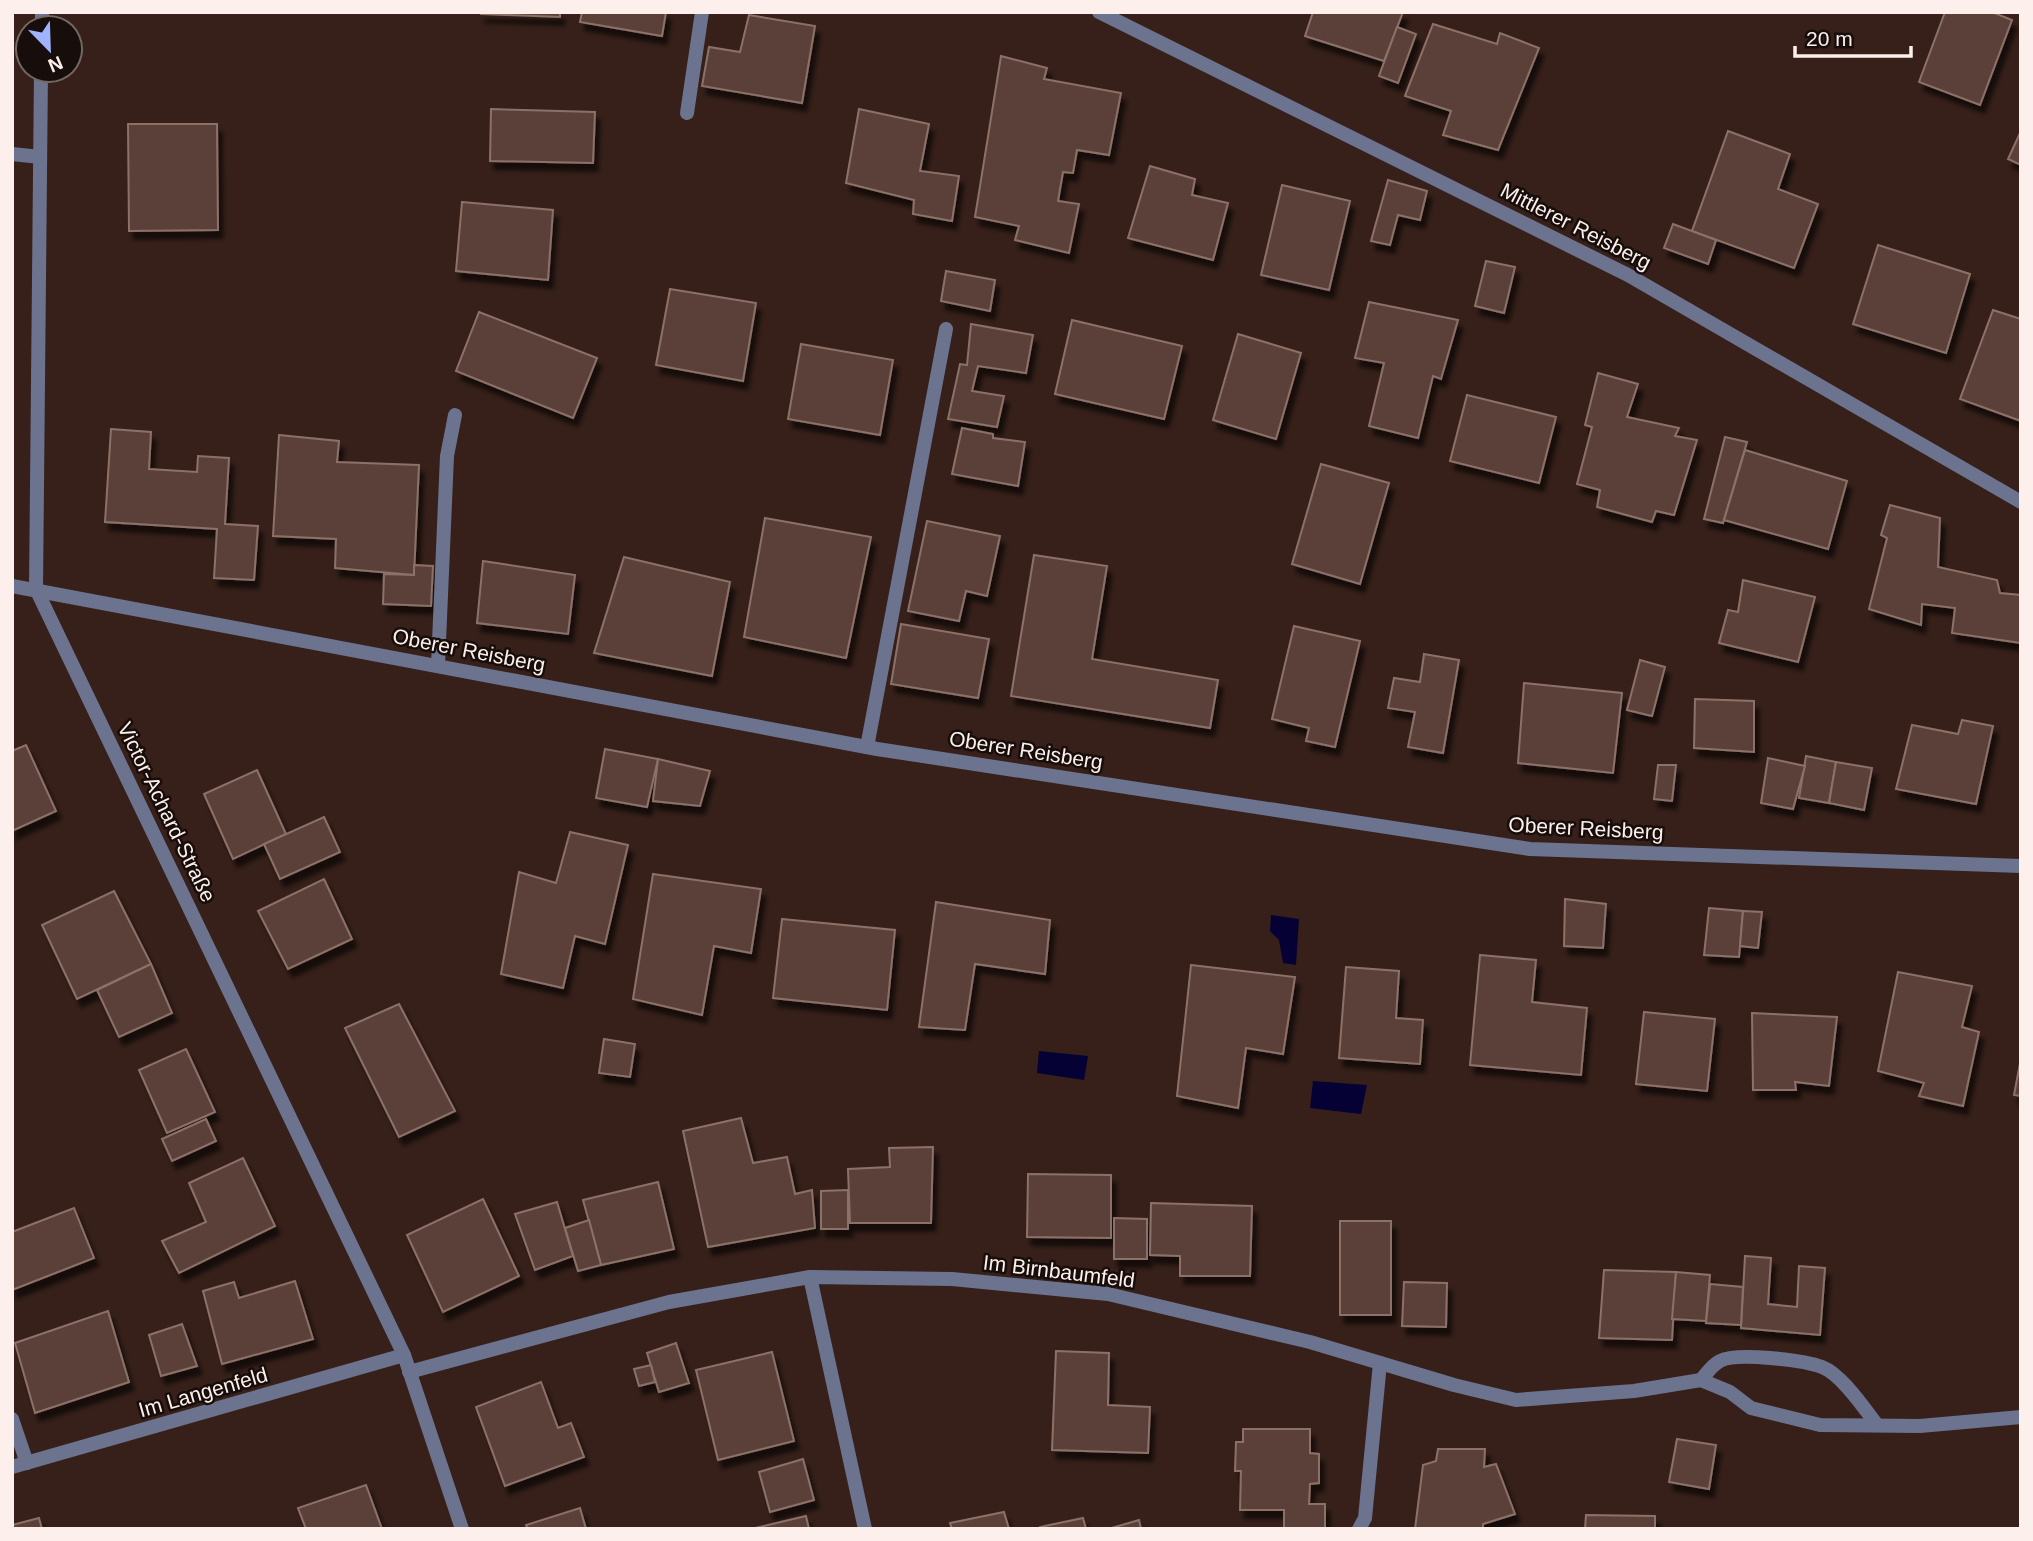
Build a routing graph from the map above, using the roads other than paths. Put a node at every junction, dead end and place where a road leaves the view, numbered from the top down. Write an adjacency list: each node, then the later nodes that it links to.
1 (702, 12): 4 (street)
2 (1099, 12): 9 (street, Mittlerer Reisberg)
3 (41, 84): 6 (street, Victor-Achard-Straße)
4 (687, 113)
5 (12, 154): 6 (street)
6 (40, 157): 11 (street, Victor-Achard-Straße)
7 (946, 329): 13 (street)
8 (455, 415): 12 (street)
9 (2021, 502)
10 (12, 586): 11 (street, Oberer Reisberg)
11 (36, 589): 12 (street, Oberer Reisberg); 16 (street, Victor-Achard-Straße)
12 (438, 665): 13 (street, Oberer Reisberg)
13 (867, 747): 14 (street, Oberer Reisberg)
14 (2021, 866)
15 (810, 1278): 17 (street, Im Birnbaumfeld); 18 (street, Im Birnbaumfeld); 26 (street)
16 (404, 1356): 18 (street, Victor-Achard-Straße); 23 (street, Im Langenfeld)
17 (1380, 1363): 19 (street, Im Birnbaumfeld); 27 (street)
18 (410, 1372): 25 (street, Victor-Achard-Straße)
19 (1701, 1380): 22 (street); 22 (street, Im Birnbaumfeld)
20 (2021, 1417): 22 (street)
21 (12, 1419): 23 (street)
22 (1877, 1425)
23 (27, 1463): 24 (street, Im Langenfeld)
24 (12, 1467)
25 (462, 1529)
26 (865, 1529)
27 (1359, 1529)

